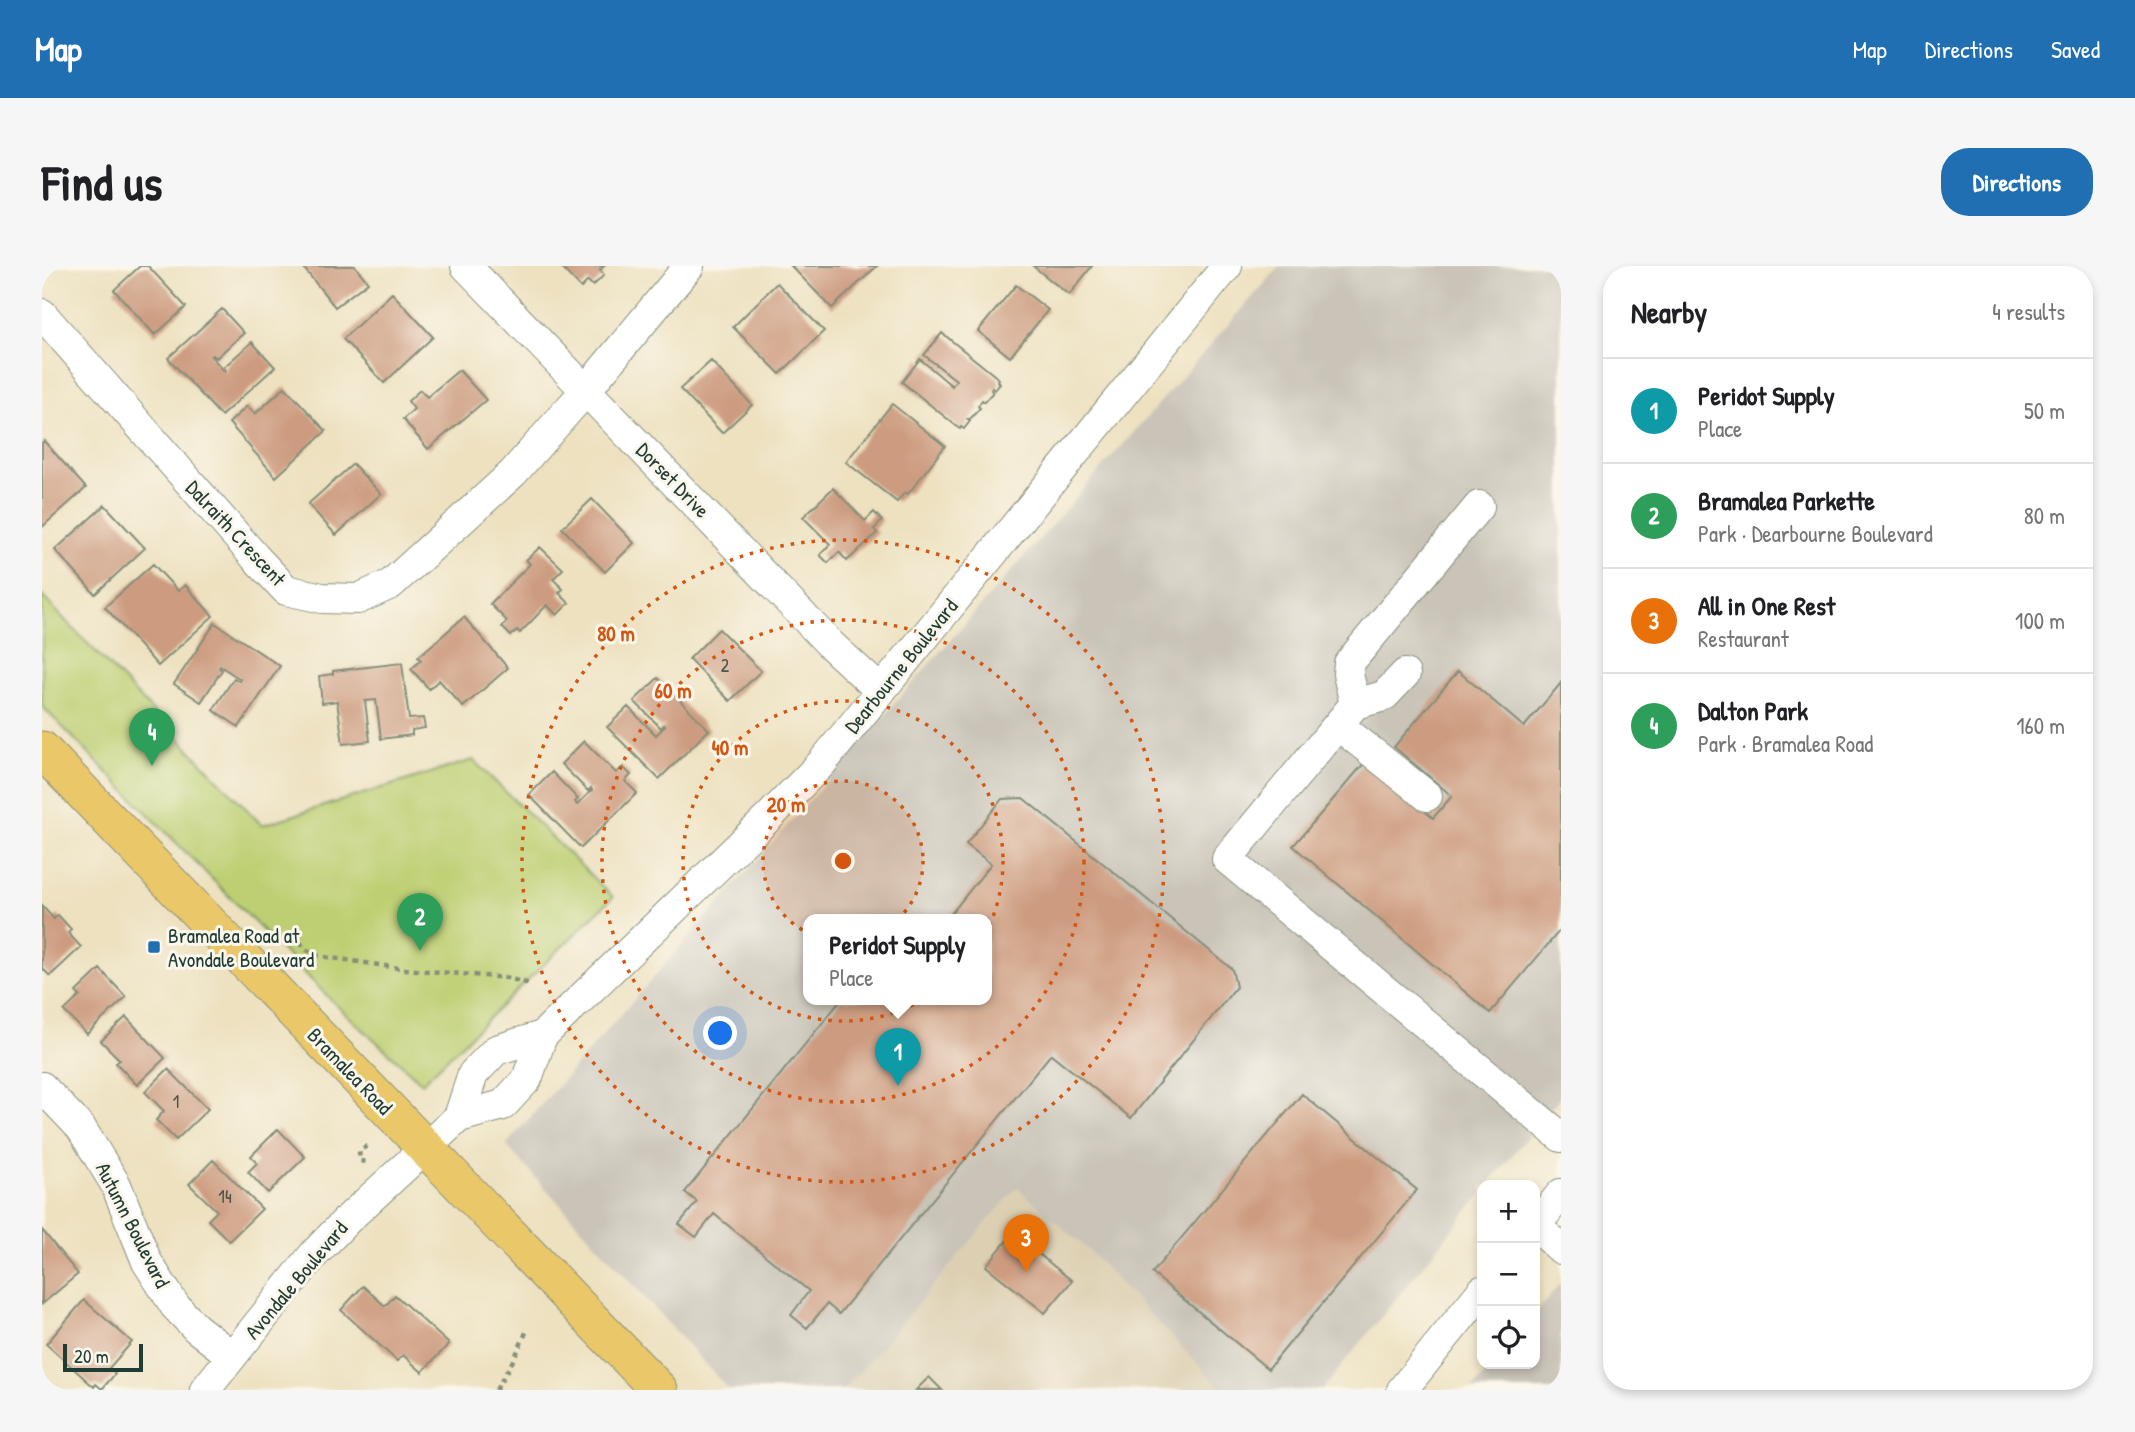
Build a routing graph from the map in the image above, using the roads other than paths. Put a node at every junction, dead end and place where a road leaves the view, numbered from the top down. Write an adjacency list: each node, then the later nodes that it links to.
1 (466, 266): 5 (street, Dorset Drive)
2 (689, 266): 5 (street, Dalraith Crescent)
3 (1227, 266): 8 (street, Dearbourne Boulevard)
4 (42, 314): 5 (street, Dalraith Crescent)
5 (586, 390): 8 (street, Dorset Drive)
6 (1479, 506): 9 (street)
7 (1405, 674): 9 (street)
8 (881, 691): 12 (street, Dearbourne Boulevard)
9 (1347, 715): 11 (street); 15 (street)
10 (42, 750): 16 (main road, Bramalea Road)
11 (1427, 796)
12 (542, 1036): 14 (street, Dearbourne Boulevard); 14 (street, Dearbourne Boulevard)
13 (42, 1087): 22 (street, Autumn Boulevard)
14 (459, 1117): 16 (street, Dearbourne Boulevard)
15 (1561, 1137)
16 (425, 1148): 22 (street, Avondale Boulevard); 24 (main road, Bramalea Road)
17 (1561, 1194): 18 (street)
18 (1540, 1220)
19 (1540, 1230): 20 (street)
20 (1561, 1249)
21 (1477, 1297): 25 (street)
22 (232, 1356): 23 (street, Avondale Boulevard)
23 (205, 1390)
24 (659, 1390)
25 (1402, 1390)

